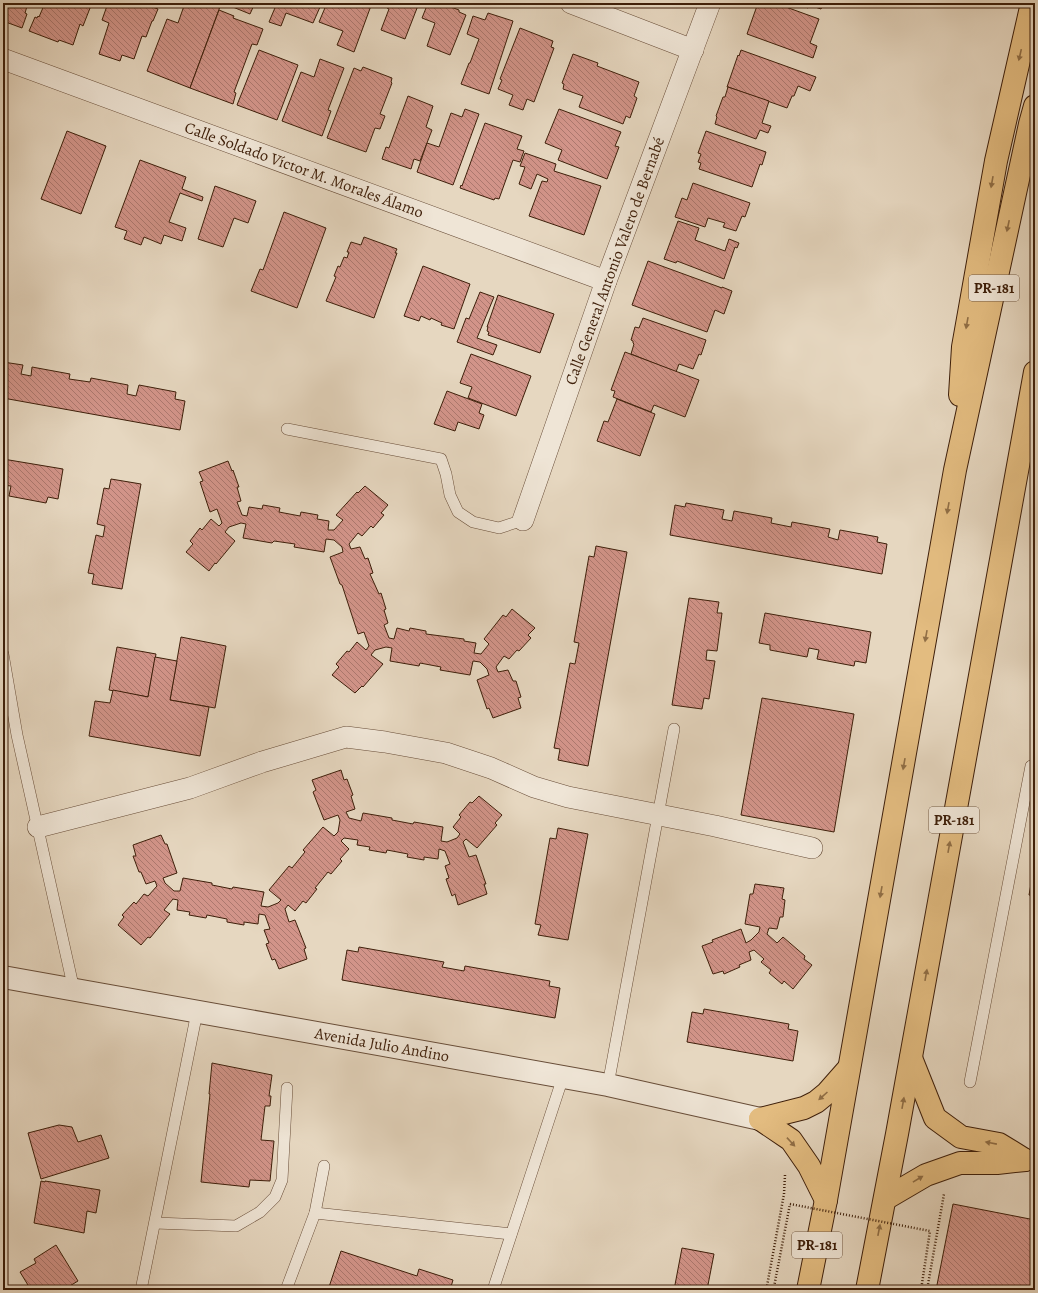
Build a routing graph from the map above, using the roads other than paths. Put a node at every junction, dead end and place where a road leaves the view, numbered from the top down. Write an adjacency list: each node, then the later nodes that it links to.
1 (571, 3): 4 (street)
2 (710, 3): 4 (street, Calle General Antonio Valero de Bernabé)
3 (1032, 3): 10 (highway, one-way to 10)
4 (693, 50): 7 (street, Calle General Antonio Valero de Bernabé)
5 (3, 59): 7 (street, Calle Soldado Víctor M. Morales Álamo)
6 (1035, 106): 10 (highway, PR-181, one-way to 10)
7 (606, 281): 11 (street, Calle General Antonio Valero de Bernabé)
8 (1035, 372): 21 (highway, PR-181, one-way to 8)
9 (287, 430): 11 (lane)
10 (955, 470): 22 (highway, PR-181, one-way to 22)
11 (523, 520)
12 (3, 654): 16 (lane)
13 (674, 729): 15 (lane)
14 (1035, 767): 24 (lane)
15 (658, 816): 16 (street); 17 (street); 25 (lane)
16 (38, 827): 19 (lane)
17 (812, 848)
18 (3, 977): 19 (street, Avenida Julio Andino)
19 (74, 990): 20 (street, Avenida Julio Andino)
20 (197, 1012): 23 (street, Avenida Julio Andino); 33 (lane)
21 (911, 1058): 28 (highway, one-way to 21); 30 (highway, PR-181, one-way to 21)
22 (849, 1068): 27 (highway, one-way to 27); 31 (highway, PR-181)
23 (563, 1077): 25 (street, Avenida Julio Andino); 34 (lane)
24 (970, 1082)
25 (608, 1085): 27 (street, Avenida Julio Andino)
26 (287, 1088): 33 (lane)
27 (760, 1119): 31 (highway, one-way to 31)
28 (1030, 1161): 30 (highway, one-way to 28)
29 (324, 1166): 32 (lane)
30 (885, 1199): 39 (highway, PR-181, one-way to 30)
31 (826, 1200): 38 (highway, PR-181)
32 (315, 1213): 34 (lane); 36 (lane)
33 (155, 1223): 35 (lane)
34 (511, 1234): 37 (lane)
35 (141, 1290)
36 (286, 1290)
37 (493, 1290)
38 (808, 1290)
39 (867, 1290)

